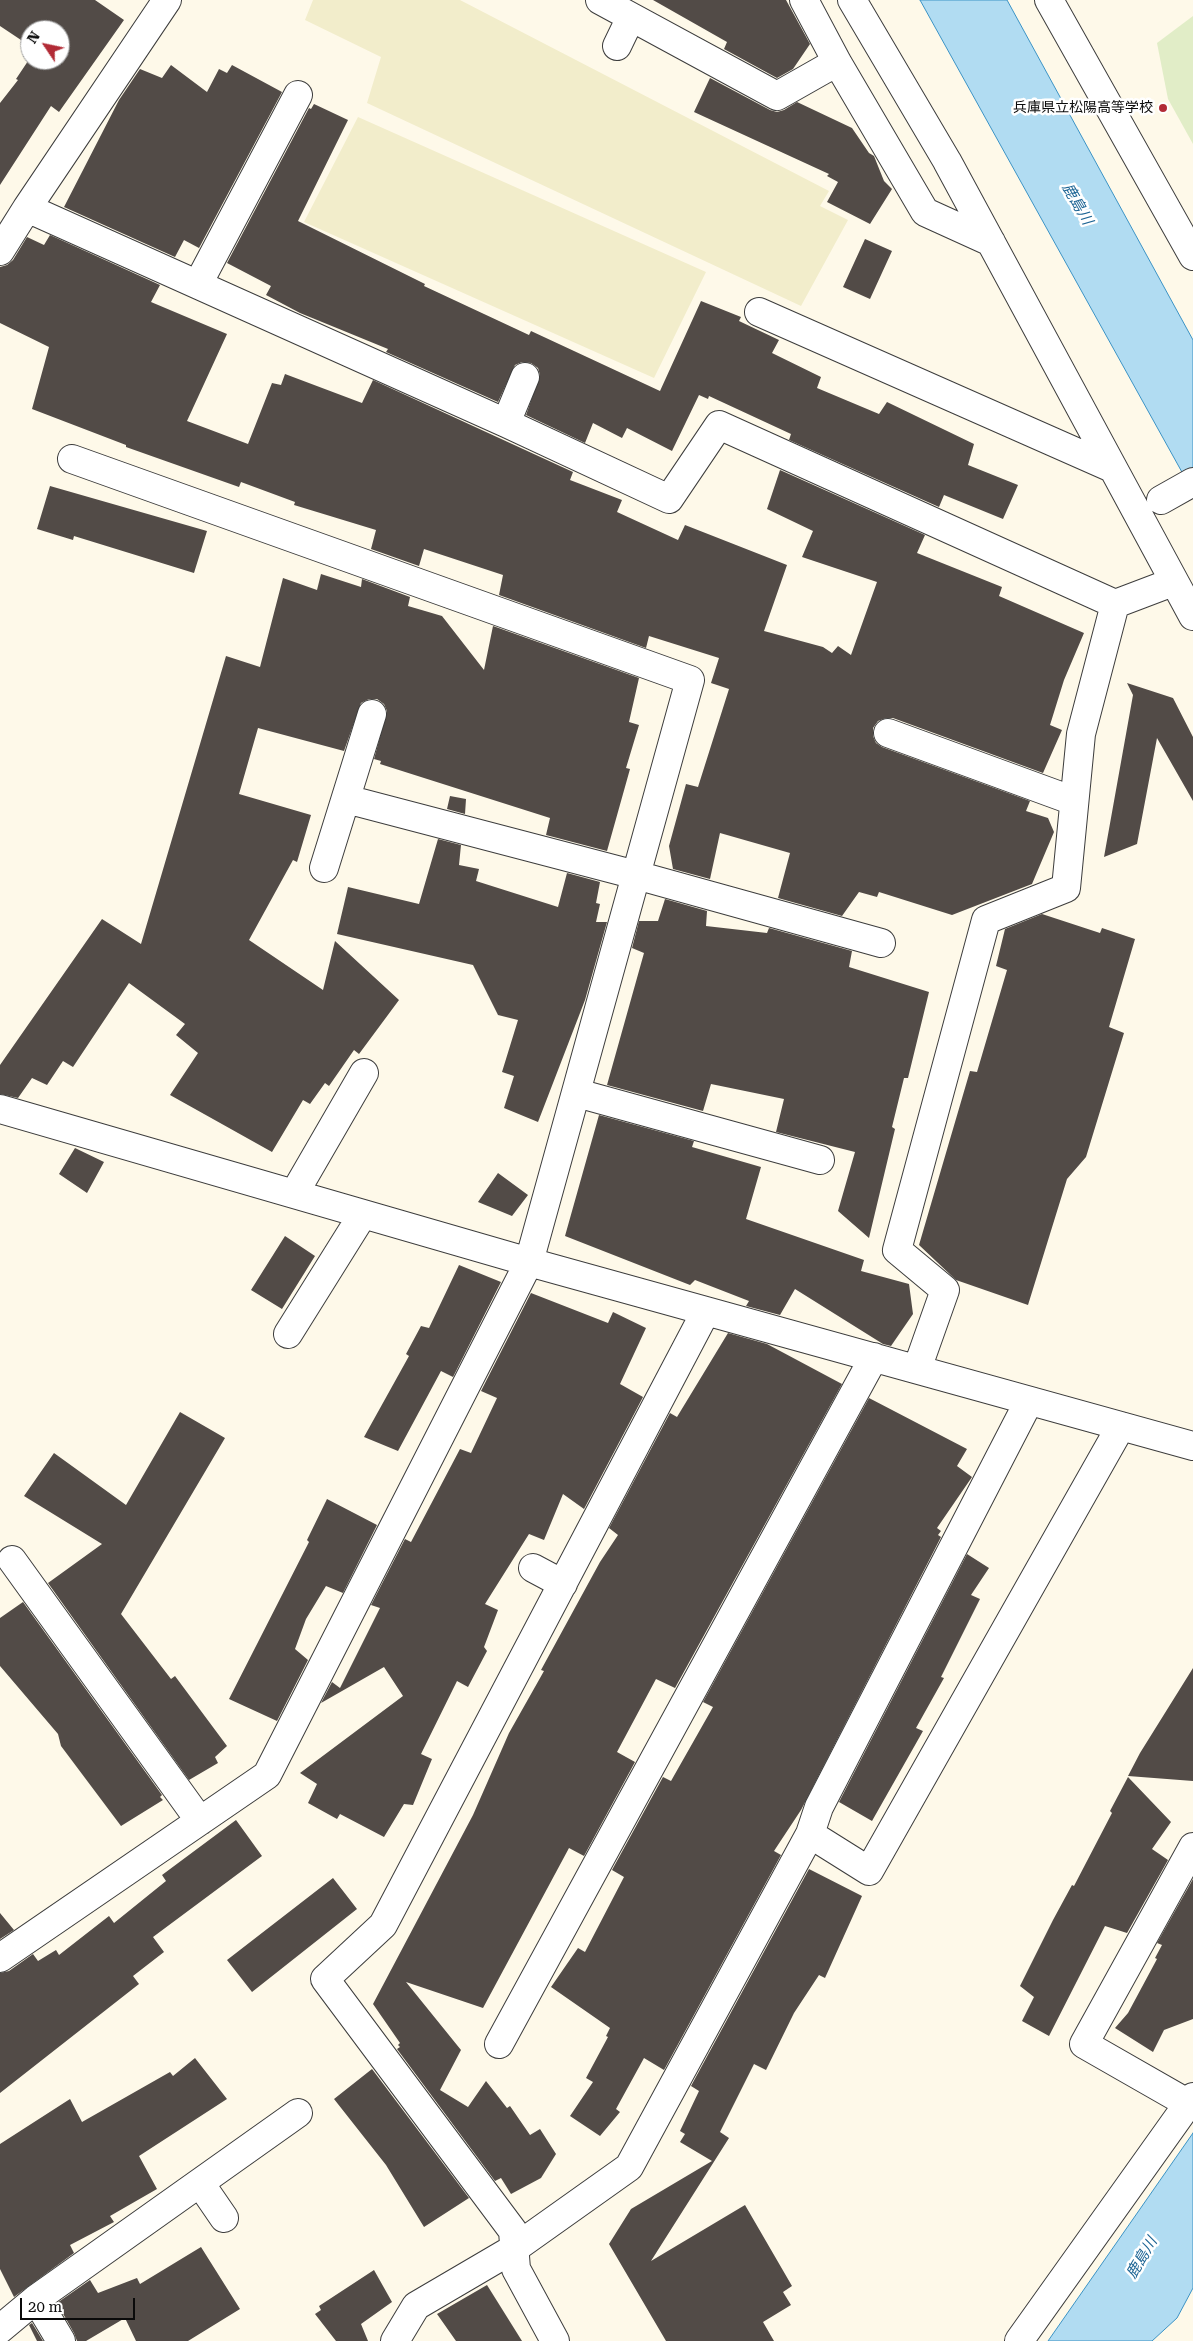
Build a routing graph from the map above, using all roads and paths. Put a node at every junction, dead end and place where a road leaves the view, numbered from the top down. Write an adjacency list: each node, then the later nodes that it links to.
1 (167, 0): 10 (street)
2 (600, 0): 6 (street)
3 (804, 0): 8 (street)
4 (852, 0): 11 (street)
5 (1049, 0): 13 (street)
6 (631, 17): 7 (street); 8 (street)
7 (617, 46)
8 (837, 62): 11 (street)
9 (298, 95): 14 (street)
10 (27, 208): 12 (street); 14 (street)
11 (991, 242): 19 (street)
12 (0, 251)
13 (1193, 256)
14 (198, 284): 17 (street)
15 (759, 312): 19 (street)
16 (525, 377): 17 (street)
17 (506, 423): 23 (street)
18 (72, 458): 30 (street)
19 (1112, 468): 22 (street)
20 (1193, 482): 21 (street)
21 (1161, 500)
22 (1173, 582): 23 (street); 24 (street)
23 (1115, 604): 28 (street)
24 (1193, 616)
25 (372, 714): 27 (street)
26 (888, 733): 28 (street)
27 (346, 799): 29 (street); 30 (street)
28 (1074, 801): 42 (street)
29 (324, 868)
30 (636, 875): 31 (street); 33 (street)
31 (881, 943)
32 (364, 1073): 36 (street)
33 (577, 1093): 35 (street); 38 (street)
34 (0, 1109): 36 (street)
35 (820, 1160)
36 (294, 1194): 37 (street)
37 (364, 1214): 38 (street); 40 (street)
38 (529, 1262): 39 (street); 49 (street)
39 (706, 1311): 41 (street); 48 (street)
40 (288, 1334)
41 (874, 1358): 42 (street); 53 (street)
42 (918, 1369): 43 (street)
43 (1029, 1401): 44 (street); 50 (street)
44 (1121, 1426): 45 (street); 50 (street)
45 (1193, 1446)
46 (12, 1560): 49 (street)
47 (533, 1568): 48 (street)
48 (563, 1584): 58 (street)
49 (200, 1821): 52 (street)
50 (810, 1834): 58 (street)
51 (1193, 1846): 54 (street)
52 (0, 1958)
53 (499, 2044)
54 (1191, 2101): 64 (street)
55 (298, 2113): 56 (street)
56 (200, 2183): 57 (street); 59 (street)
57 (224, 2218)
58 (515, 2248): 62 (street); 63 (street)
59 (36, 2299): 60 (street); 61 (street)
60 (0, 2328)
61 (61, 2341)
62 (395, 2341)
63 (555, 2341)
64 (1019, 2341)

